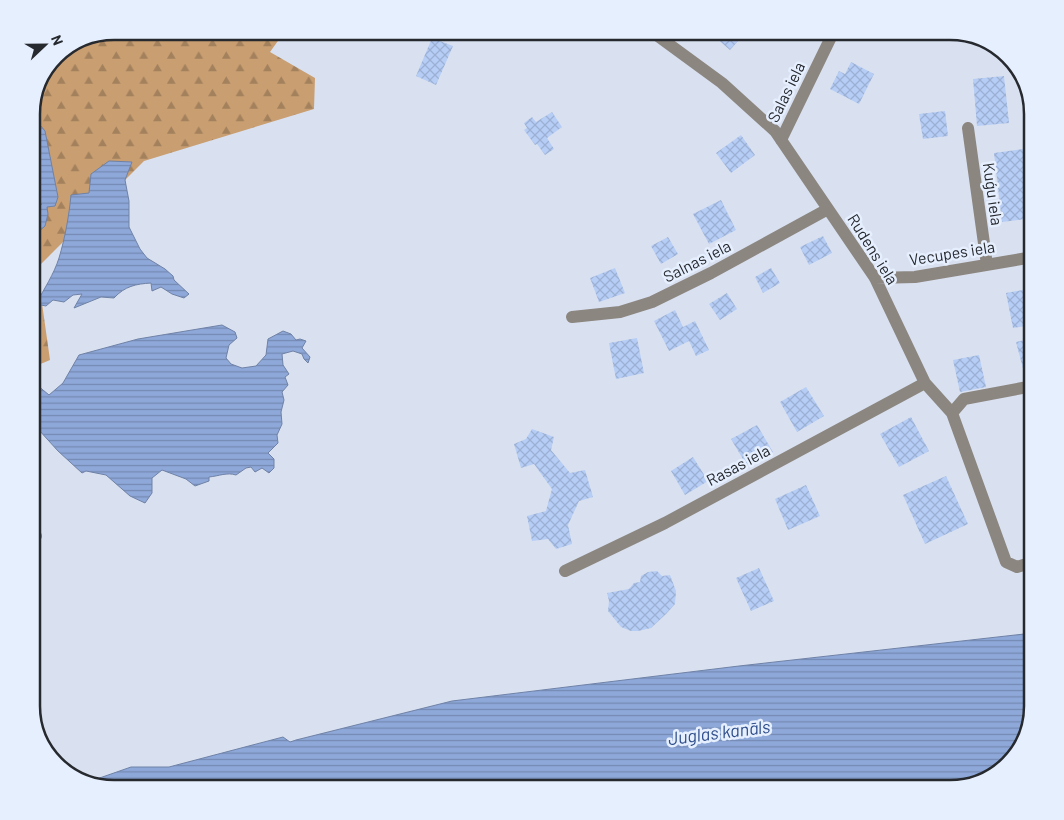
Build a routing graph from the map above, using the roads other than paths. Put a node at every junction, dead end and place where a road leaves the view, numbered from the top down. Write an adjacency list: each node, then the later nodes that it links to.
1 (663, 40): 4 (street, Rudens iela)
2 (830, 40): 4 (street, Salas iela)
3 (968, 128): 7 (street, Kuģu iela)
4 (781, 140): 5 (street, Rudens iela)
5 (828, 209): 8 (street, Rudens iela); 9 (street, Salnas iela)
6 (1024, 259): 7 (street, Vecupes iela)
7 (987, 265): 8 (street, Vecupes iela)
8 (875, 278): 10 (street, Rudens iela)
9 (572, 317)
10 (925, 383): 12 (street, Rudens iela); 14 (street, Rasas iela)
11 (1024, 388): 12 (street)
12 (952, 413): 13 (street, Rudens iela)
13 (1024, 565)
14 (565, 571)

